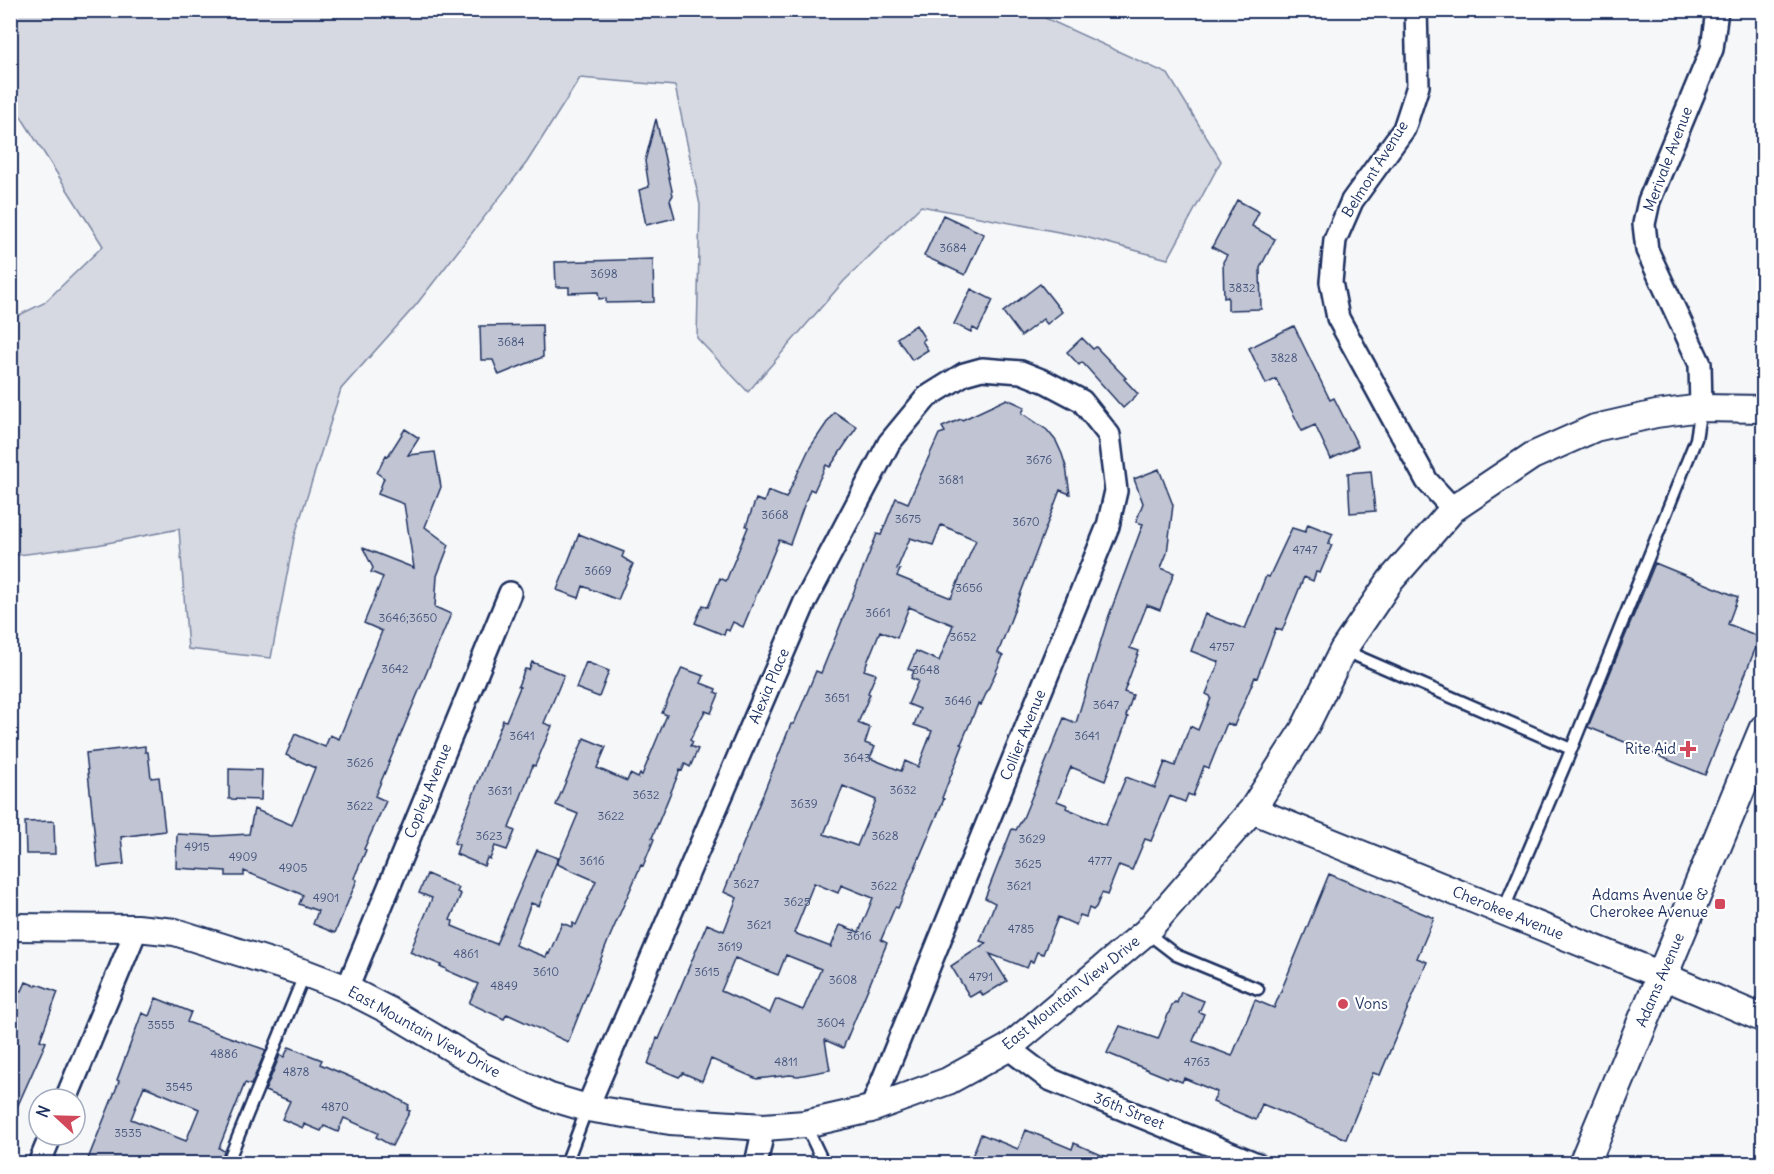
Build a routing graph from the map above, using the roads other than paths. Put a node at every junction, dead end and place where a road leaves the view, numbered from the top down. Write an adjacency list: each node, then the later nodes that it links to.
1 (1416, 10): 6 (street, Belmont Avenue)
2 (1717, 10): 4 (street, Merivale Avenue)
3 (1046, 382): 23 (street, Alexia Place); 24 (street, Collier Avenue)
4 (1701, 408): 5 (street, East Mountain View Drive); 6 (street, East Mountain View Drive); 10 (lane)
5 (1764, 409)
6 (1453, 509): 8 (street, East Mountain View Drive)
7 (510, 593): 18 (street, Copley Avenue)
8 (1343, 650): 10 (lane); 11 (street, East Mountain View Drive)
9 (1764, 730): 17 (main road, Adams Avenue)
10 (1571, 749): 12 (lane)
11 (1252, 810): 12 (street, Cherokee Avenue); 15 (street, East Mountain View Drive)
12 (1503, 911): 17 (street, Cherokee Avenue)
13 (10, 927): 14 (street, East Mountain View Drive)
14 (137, 928): 16 (street, East Mountain View Drive); 22 (street)
15 (1146, 932): 19 (lane); 21 (street, East Mountain View Drive)
16 (305, 973): 18 (street, East Mountain View Drive); 29 (lane)
17 (1661, 975): 20 (street, Cherokee Avenue); 34 (main road, Adams Avenue)
18 (347, 989): 23 (street, East Mountain View Drive)
19 (1258, 989)
20 (1764, 1019)
21 (1008, 1048): 24 (street, East Mountain View Drive); 33 (street, 36th Street)
22 (71, 1087)
23 (588, 1108): 26 (street, East Mountain View Drive); 30 (lane)
24 (871, 1108): 25 (street, East Mountain View Drive)
25 (805, 1124): 26 (street, East Mountain View Drive); 32 (lane)
26 (764, 1127): 31 (street)
27 (46, 1147): 28 (street)
28 (39, 1164)
29 (227, 1164)
30 (566, 1164)
31 (756, 1164)
32 (824, 1164)
33 (1257, 1164)
34 (1584, 1164)

